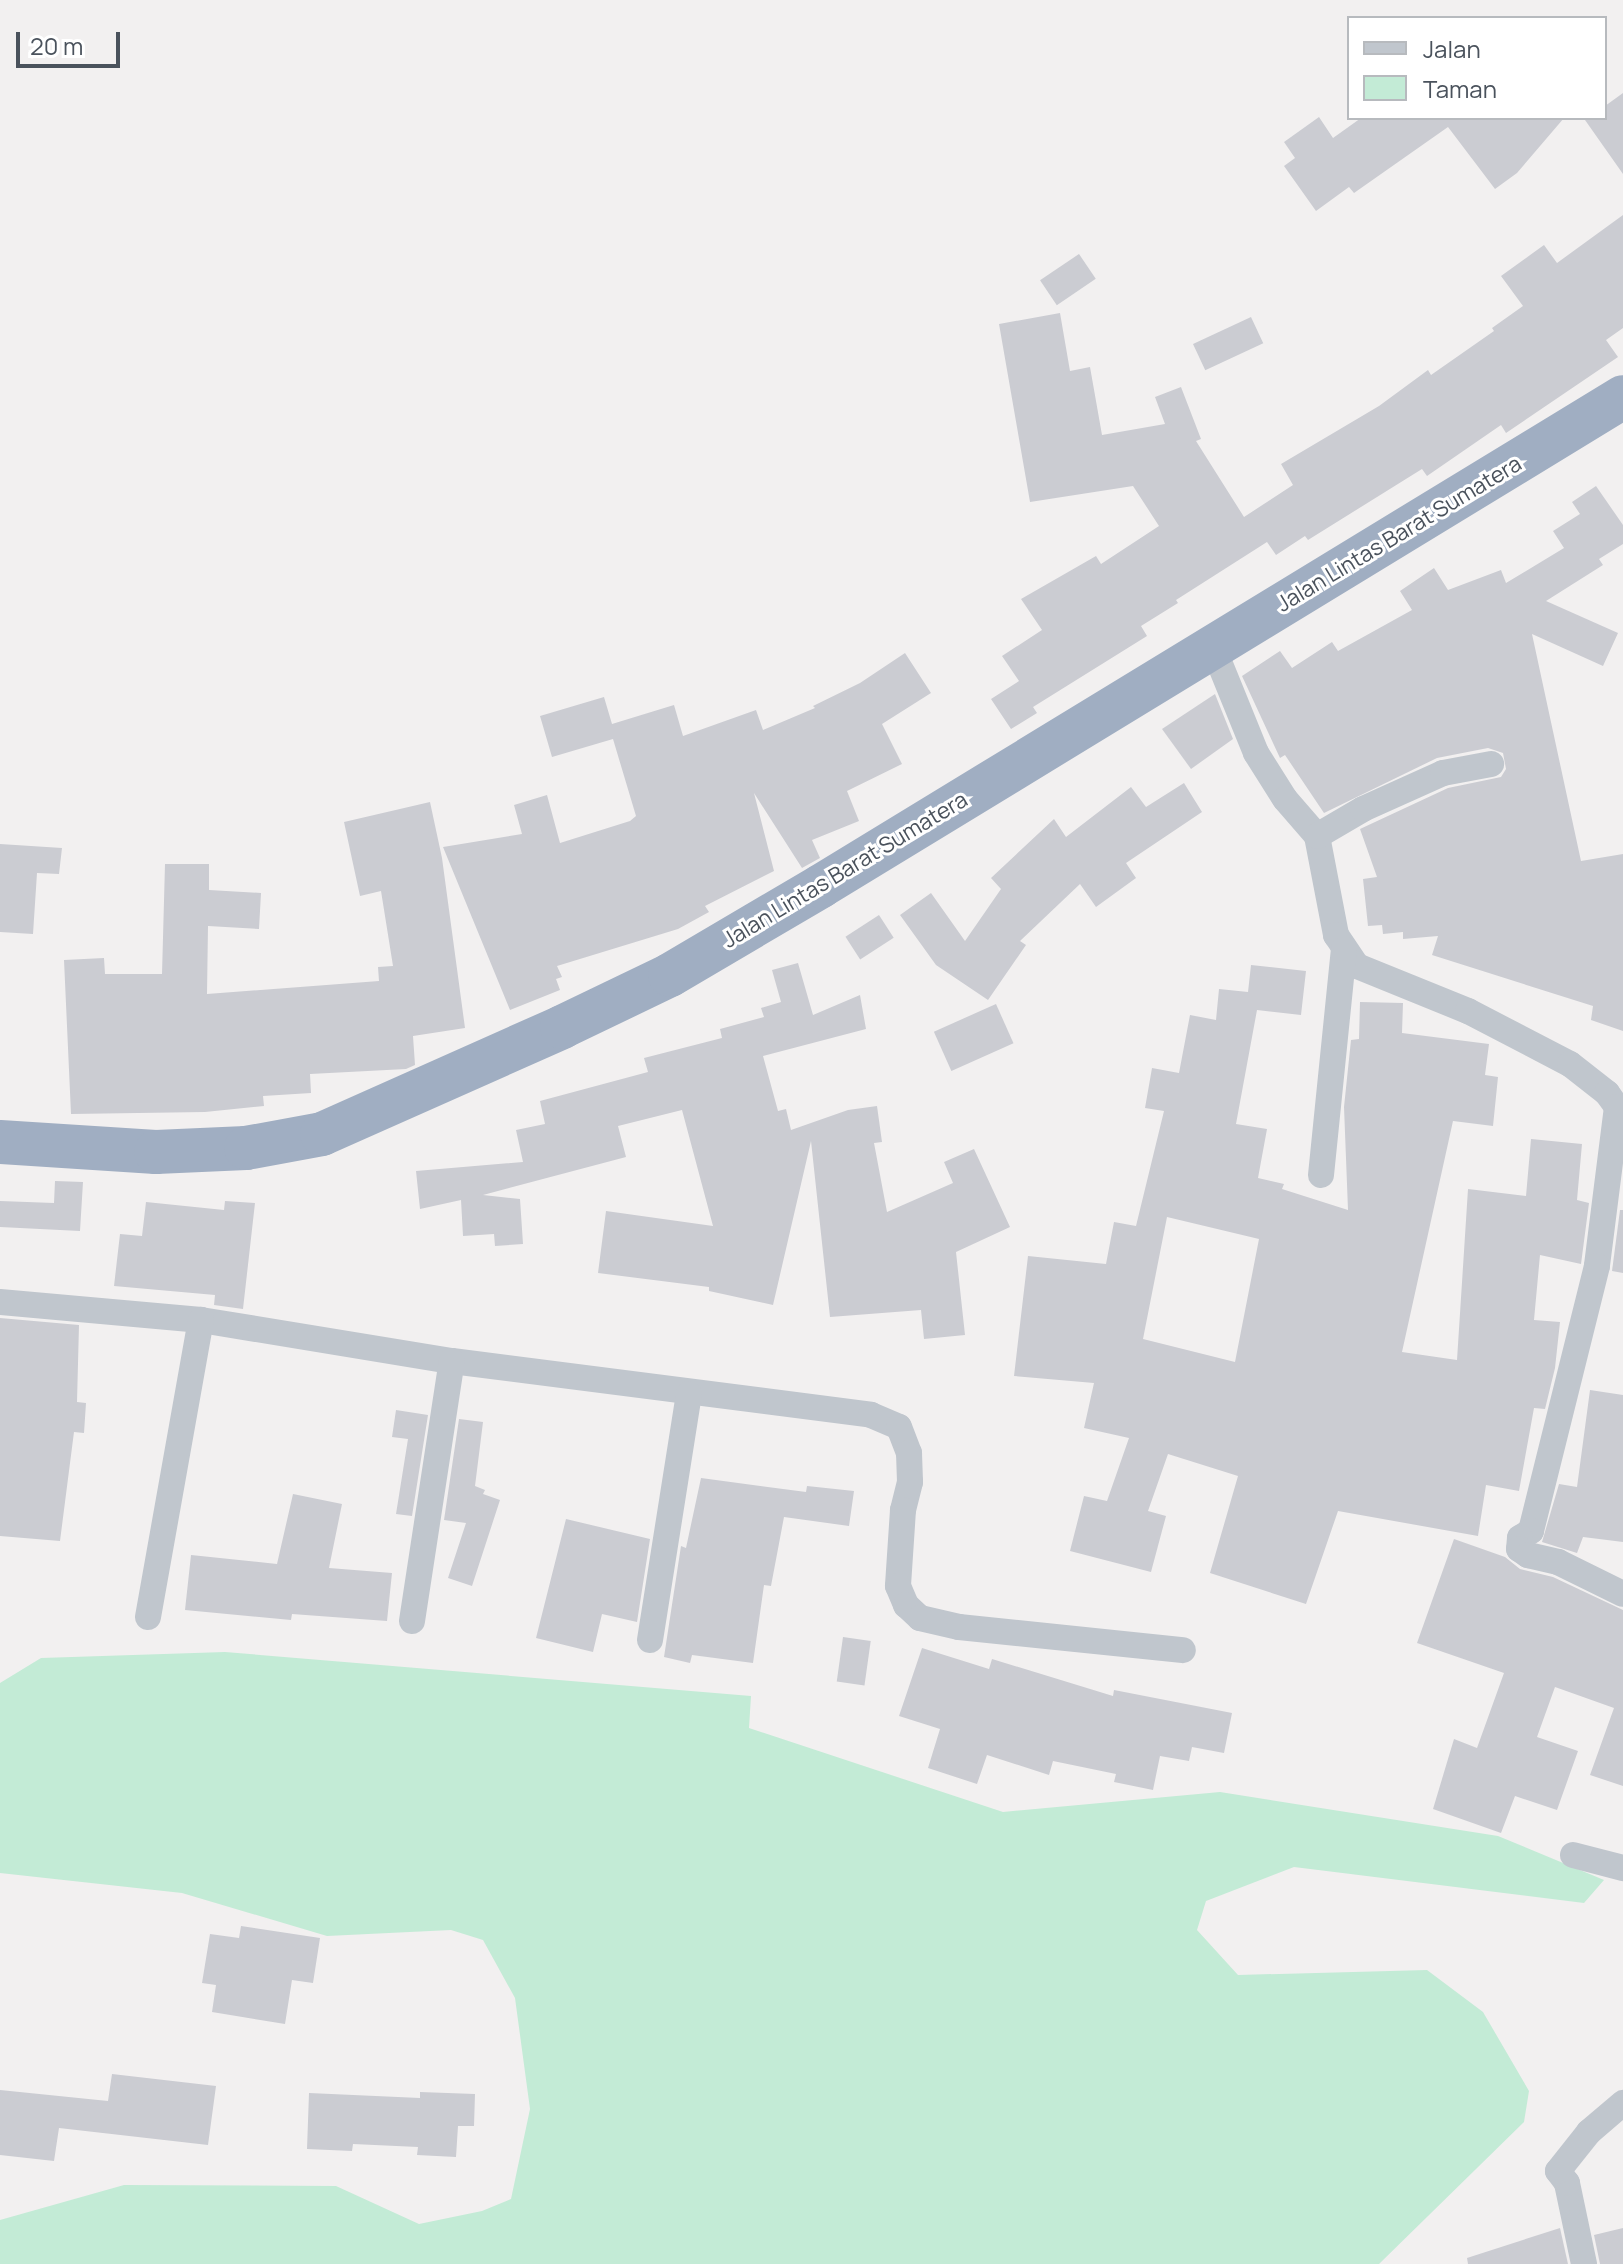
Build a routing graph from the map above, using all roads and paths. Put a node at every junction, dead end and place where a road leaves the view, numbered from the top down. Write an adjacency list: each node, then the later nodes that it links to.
1 (1623, 397): 2 (highway, Jalan Lintas Barat Sumatera)
2 (1213, 647): 4 (street); 7 (highway, Jalan Lintas Barat Sumatera)
3 (1491, 764): 4 (street)
4 (1317, 836): 5 (street)
5 (1344, 949): 6 (street); 8 (street)
6 (1620, 1106): 13 (street)
7 (0, 1142)
8 (1321, 1175)
9 (0, 1302): 10 (street)
10 (201, 1320): 11 (street); 14 (street)
11 (452, 1361): 12 (street); 15 (street)
12 (689, 1394): 16 (street); 17 (street)
13 (1623, 1594)
14 (148, 1617)
15 (412, 1621)
16 (650, 1640)
17 (1183, 1650)
18 (1573, 1855): 19 (street)
19 (1623, 1868)
20 (1623, 2103): 21 (street)
21 (1584, 2264)

